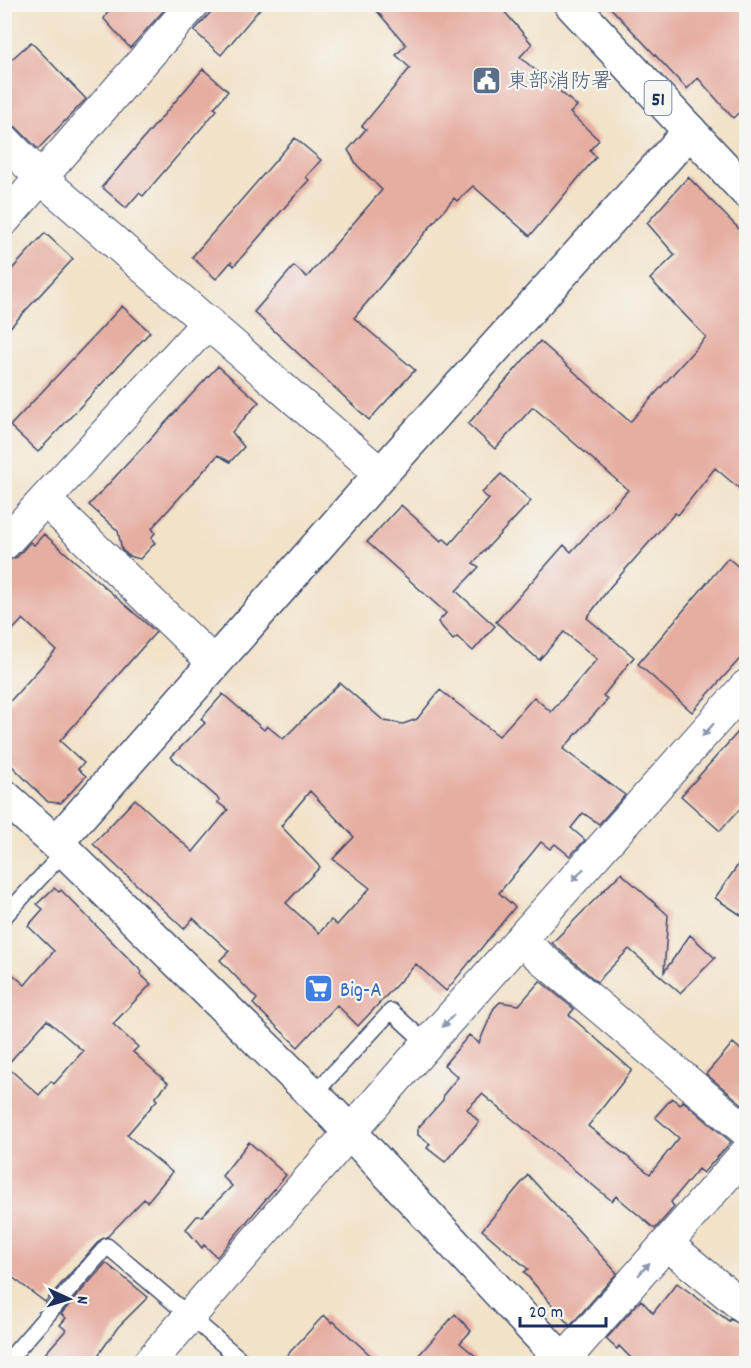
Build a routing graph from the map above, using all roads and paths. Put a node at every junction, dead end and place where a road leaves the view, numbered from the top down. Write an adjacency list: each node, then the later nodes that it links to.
1 (193, 4): 5 (street)
2 (571, 4): 3 (street, 51)
3 (690, 131): 6 (street, 51); 9 (street)
4 (4, 140): 5 (street)
5 (41, 178): 7 (street); 8 (street)
6 (747, 191)
7 (4, 220)
8 (208, 322): 9 (street); 10 (street)
9 (381, 474): 12 (street)
10 (45, 500): 11 (street); 12 (street)
11 (4, 544)
12 (214, 663): 15 (street)
13 (747, 686): 17 (street, one-way to 17)
14 (4, 796): 15 (street)
15 (61, 847): 16 (lane); 19 (street)
16 (4, 917)
17 (520, 940): 18 (street, one-way to 18); 20 (street)
18 (427, 1044): 19 (lane); 21 (street)
19 (314, 1095): 21 (street)
20 (747, 1131)
21 (350, 1133): 25 (street); 26 (street)
22 (747, 1153): 23 (street)
23 (667, 1244): 24 (street); 26 (street, one-way to 23)
24 (747, 1309)
25 (189, 1317): 27 (lane); 28 (street); 29 (lane)
26 (564, 1362)
27 (5, 1364)
28 (148, 1364)
29 (246, 1364)

